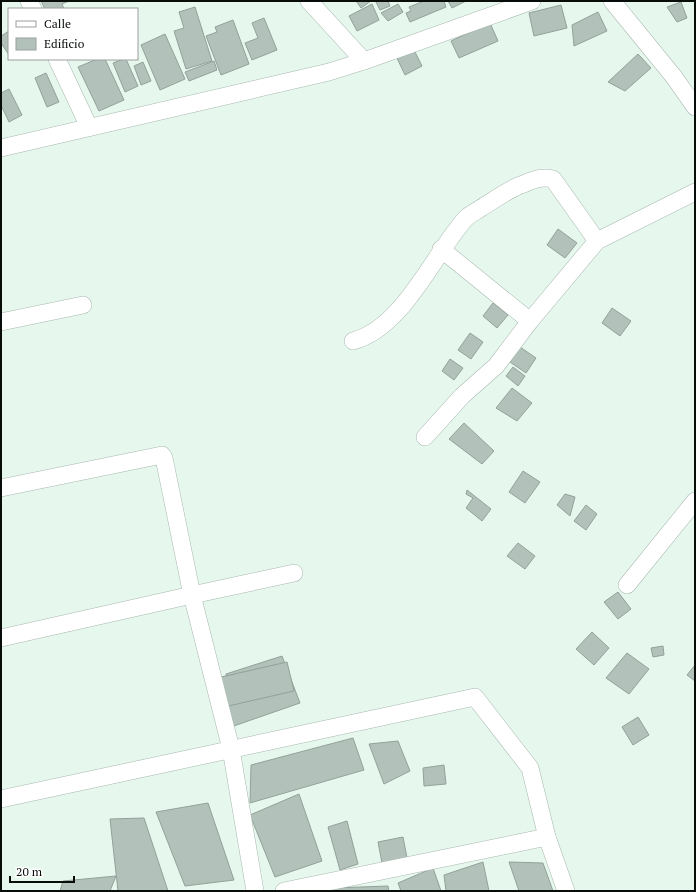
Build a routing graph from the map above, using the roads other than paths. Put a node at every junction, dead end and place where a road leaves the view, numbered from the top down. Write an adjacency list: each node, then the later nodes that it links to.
1 (309, 1): 5 (street)
2 (532, 1): 5 (street)
3 (612, 1): 6 (street)
4 (57, 60): 7 (street)
5 (364, 61): 7 (street)
6 (695, 107)
7 (90, 127): 8 (street)
8 (1, 148)
9 (695, 192): 10 (street)
10 (597, 241): 11 (street); 13 (street)
11 (442, 250): 13 (street); 15 (street)
12 (83, 305): 14 (street)
13 (530, 321): 16 (street)
14 (1, 322)
15 (353, 341)
16 (425, 437)
17 (1, 488): 21 (street)
18 (695, 501): 20 (street)
19 (294, 574): 21 (street)
20 (627, 585)
21 (192, 595): 22 (street); 23 (street)
22 (1, 638)
23 (231, 749): 24 (street); 25 (street); 26 (street)
24 (1, 800)
25 (547, 837): 27 (street); 28 (street)
26 (255, 891)
27 (284, 891)
28 (566, 891)

